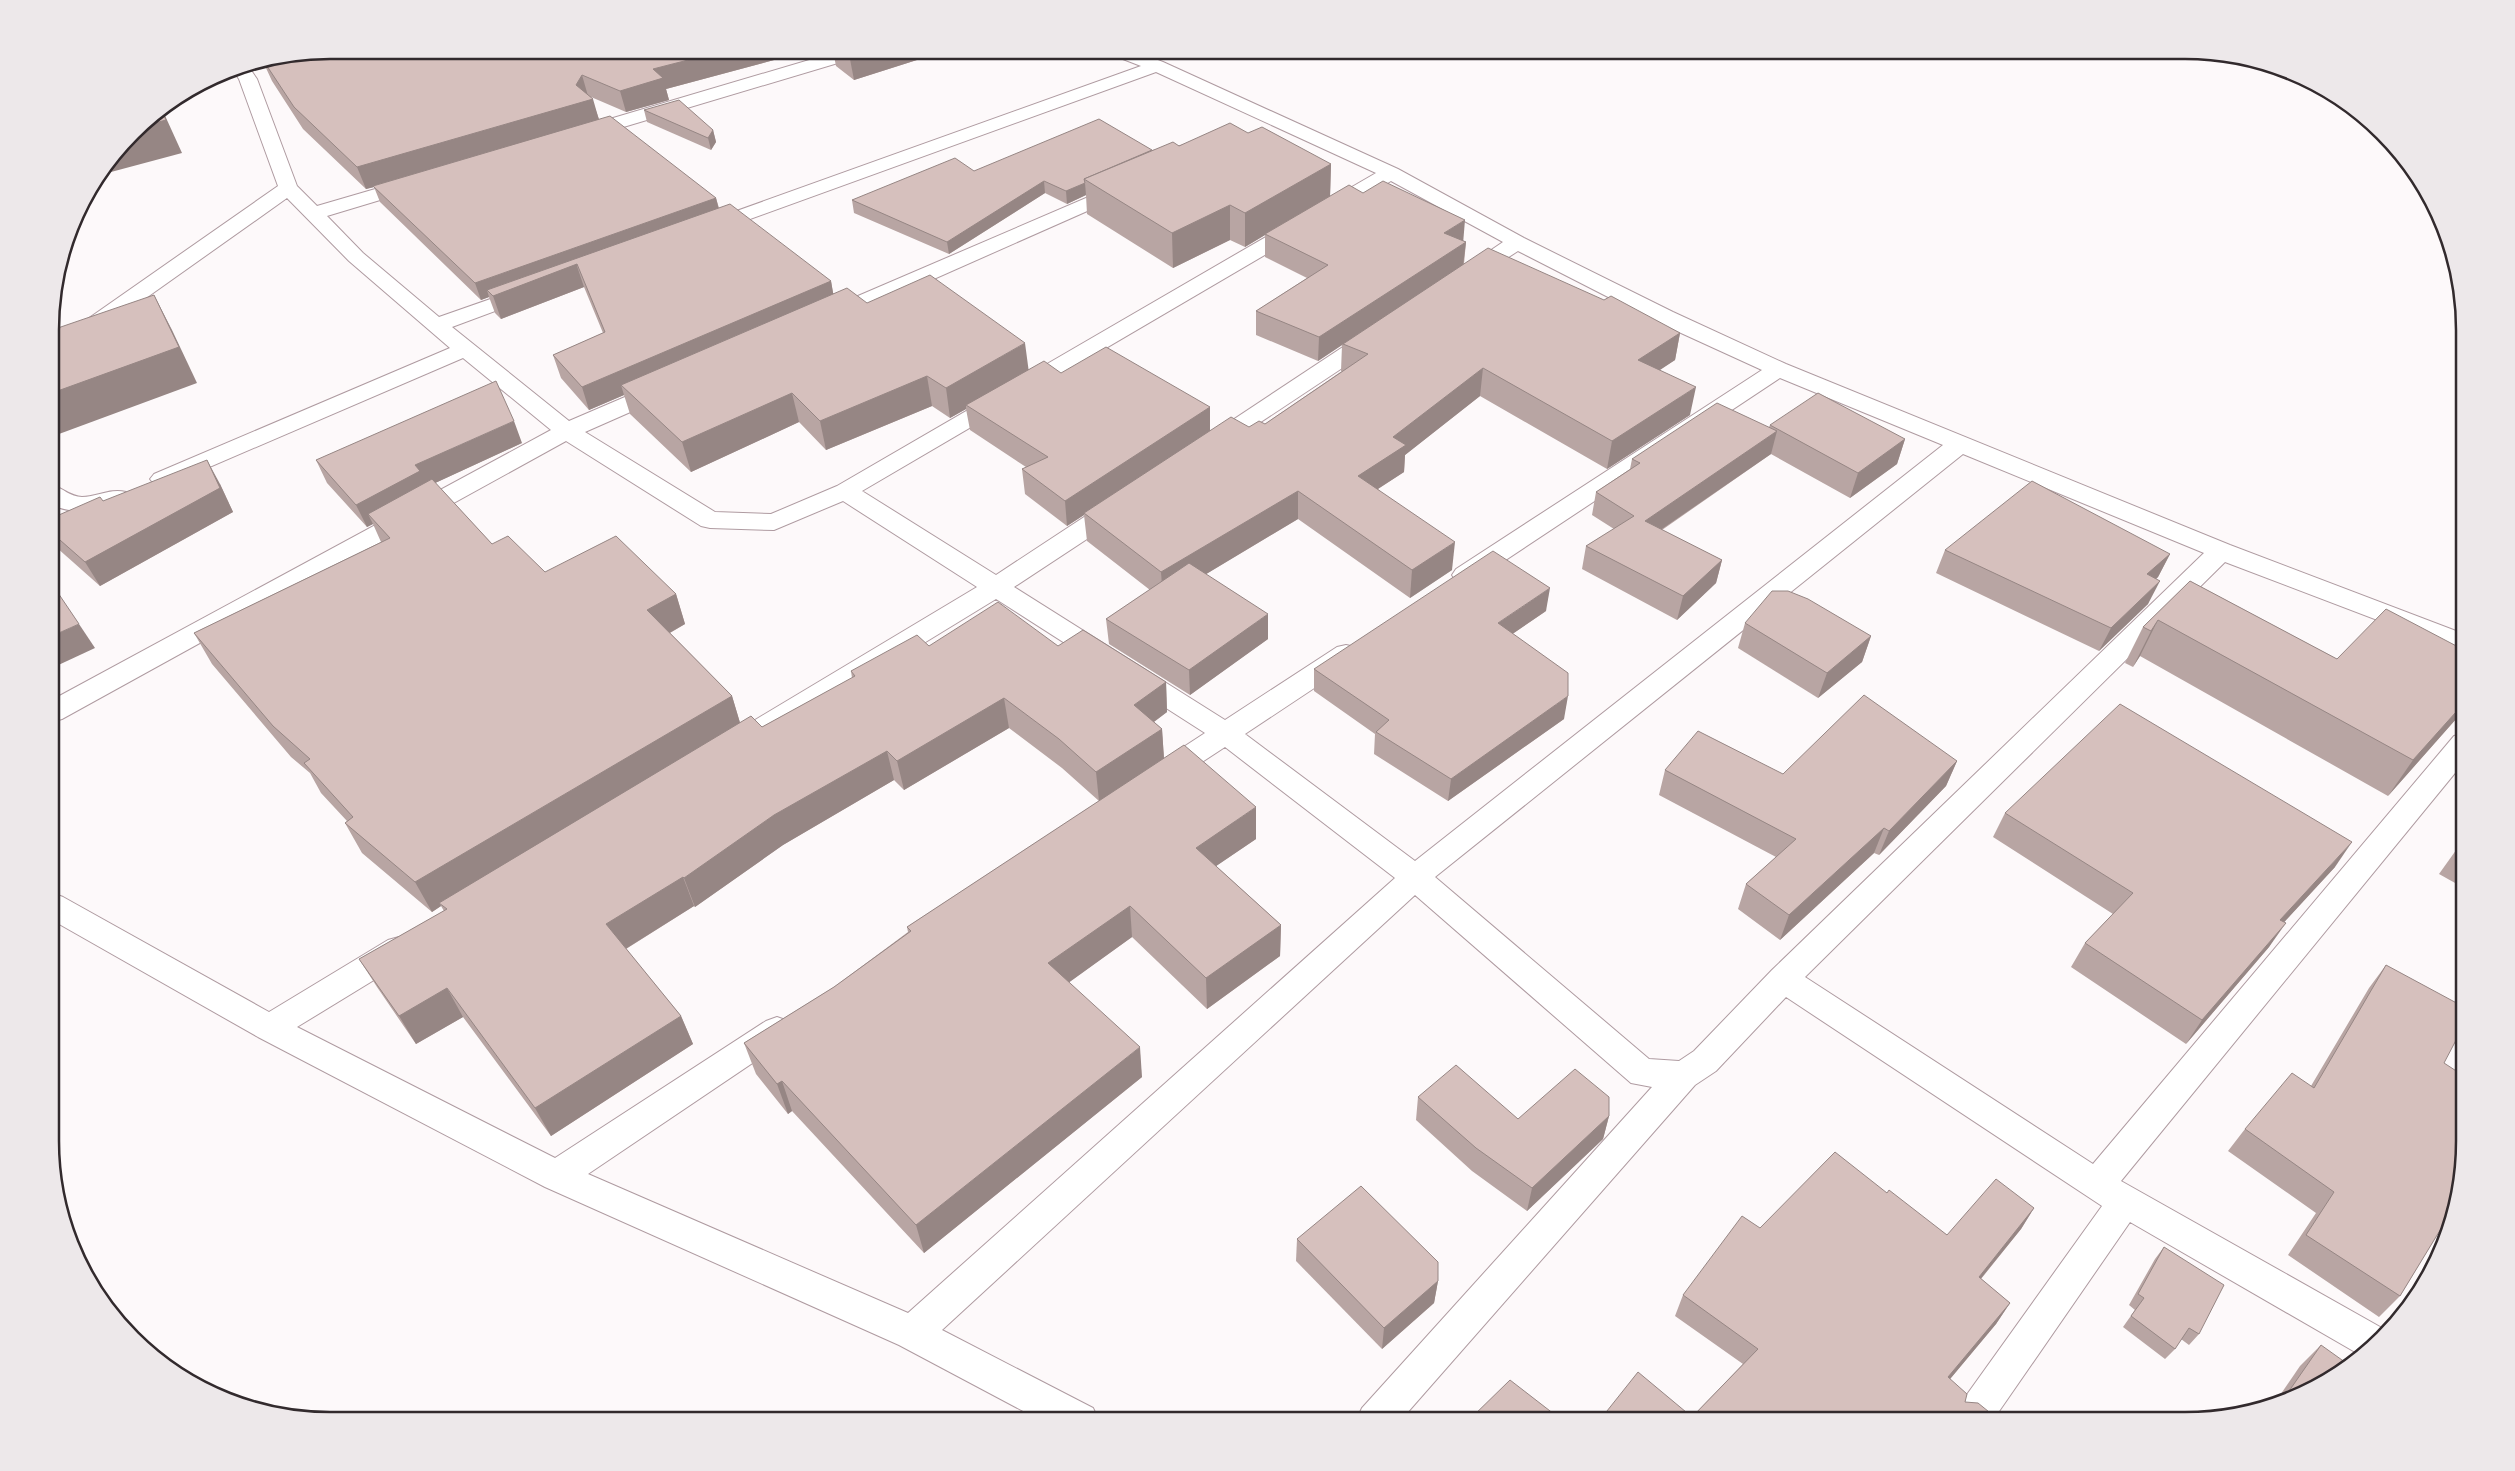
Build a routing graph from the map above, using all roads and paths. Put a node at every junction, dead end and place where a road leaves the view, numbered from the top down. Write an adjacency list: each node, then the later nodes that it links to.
1 (832, 59): 7 (street)
2 (1139, 59): 3 (street)
3 (1157, 66): 5 (street); 13 (street)
4 (252, 74): 11 (street)
5 (1278, 121): 6 (street); 8 (street)
6 (1250, 133)
7 (569, 137)
8 (1391, 173): 14 (street); 27 (street)
9 (427, 180): 12 (street)
10 (1141, 181): 17 (street)
11 (288, 188): 12 (street); 20 (street)
12 (313, 214): 19 (street)
13 (689, 234)
14 (1517, 242): 16 (street); 22 (street)
15 (548, 285): 19 (street)
16 (1451, 286)
17 (813, 324)
18 (1393, 324): 26 (street)
19 (436, 325): 21 (street)
20 (59, 349)
21 (466, 349): 24 (street); 29 (street)
22 (1778, 369): 25 (street); 31 (street)
23 (677, 383): 24 (street)
24 (567, 431): 27 (street); 35 (street)
25 (1960, 444): 30 (street); 40 (street)
26 (1194, 456)
27 (845, 491): 32 (street)
28 (1137, 494): 32 (street)
29 (59, 497)
30 (2221, 551): 34 (street); 43 (street)
31 (1448, 586)
32 (996, 587): 36 (street); 37 (street)
33 (1365, 641): 36 (street)
34 (2456, 641)
35 (59, 708)
36 (1225, 733): 39 (street); 40 (street)
37 (742, 741)
38 (2456, 753): 48 (street)
39 (1142, 788)
40 (1415, 876): 46 (street); 49 (street)
41 (59, 909): 45 (street)
42 (421, 936): 45 (street)
43 (1783, 979): 46 (street); 48 (street)
44 (796, 1017): 47 (street)
45 (269, 1028): 47 (street)
46 (1684, 1075): 52 (street)
47 (557, 1176): 49 (street)
48 (2111, 1193): 50 (street); 53 (street)
49 (912, 1332): 51 (street)
50 (2369, 1340)
51 (1063, 1412)
52 (1383, 1412)
53 (1976, 1412)

